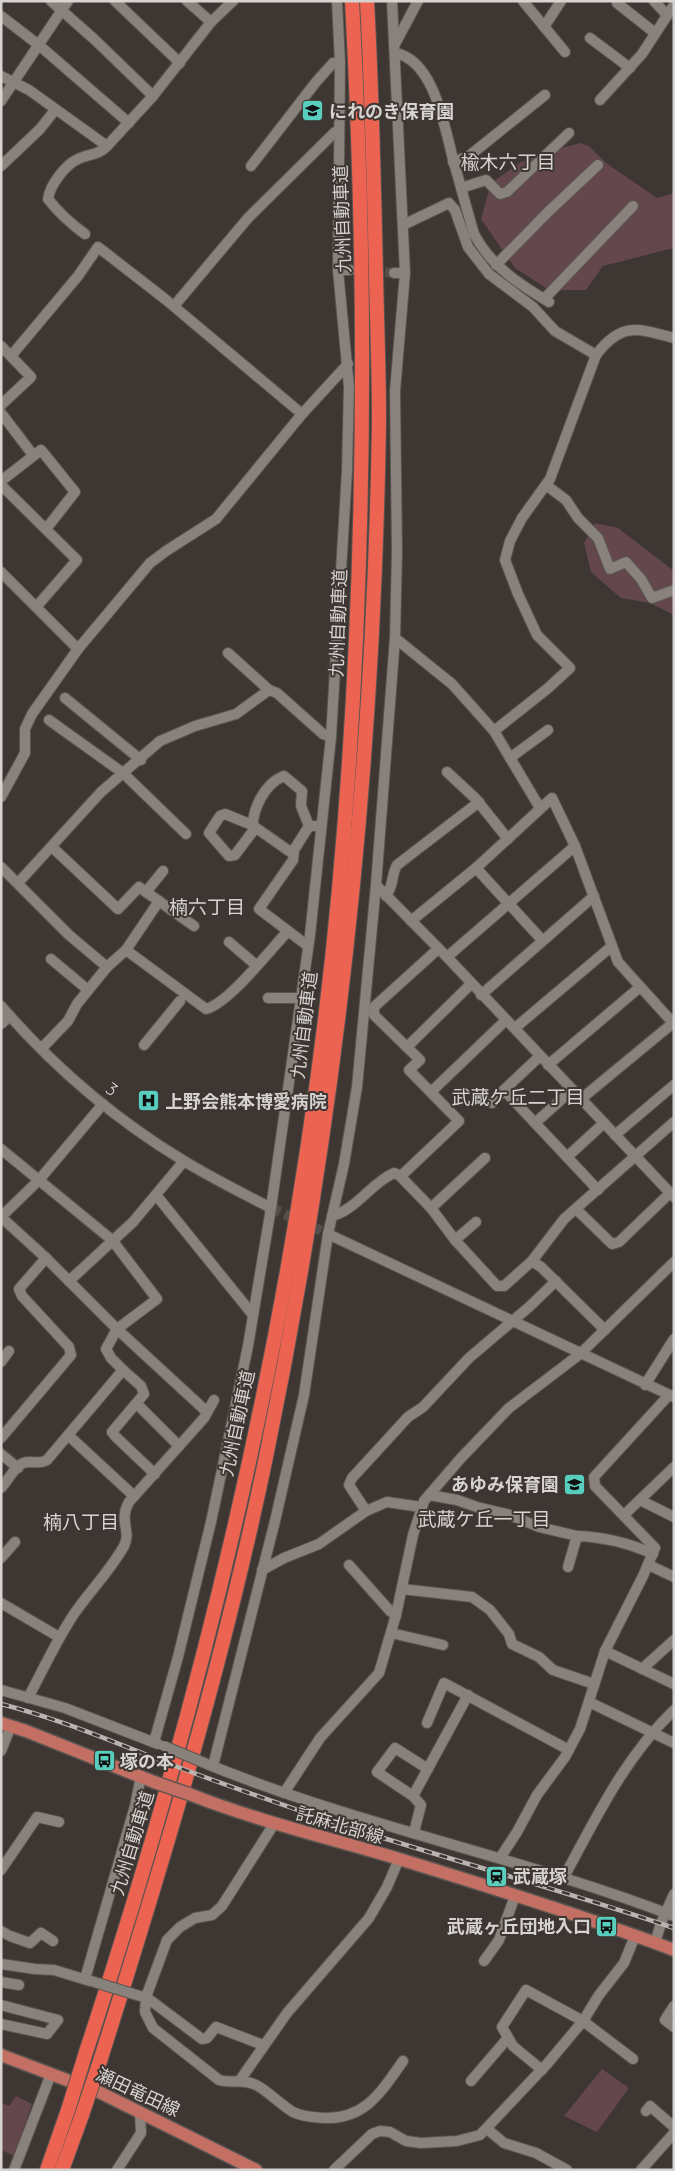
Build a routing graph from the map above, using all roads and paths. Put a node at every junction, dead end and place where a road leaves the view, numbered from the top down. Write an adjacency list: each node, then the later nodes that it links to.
1 (51, 1): 15 (street)
2 (68, 1): 15 (street)
3 (115, 1): 26 (street)
4 (187, 1): 18 (street)
5 (233, 1): 18 (street)
6 (337, 1): 25 (street)
7 (352, 1): 273 (highway, 九州自動車道, bridge)
8 (367, 1): 274 (highway, 九州自動車道, bridge)
9 (392, 1): 23 (street)
10 (418, 1): 23 (street)
11 (522, 1): 19 (street)
12 (561, 1): 19 (street)
13 (654, 1): 16 (street)
14 (616, 3): 20 (street)
15 (61, 10): 22 (street); 31 (street)
16 (671, 12): 20 (street)
17 (1, 16): 22 (street)
18 (211, 22): 26 (street)
19 (544, 27): 24 (street)
20 (656, 34): 27 (street)
21 (590, 38): 27 (street)
22 (40, 46): 29 (street); 35 (street)
23 (394, 49): 39 (street); 45 (street)
24 (565, 52)
25 (340, 62): 36 (street); 42 (street)
26 (180, 63): 31 (street)
27 (630, 68): 32 (street)
28 (1, 76): 29 (street)
29 (14, 84): 33 (street); 34 (street)
30 (544, 94): 39 (street)
31 (153, 96): 35 (street)
32 (600, 100)
33 (1, 101)
34 (55, 110): 38 (street); 41 (street)
35 (129, 123): 38 (street)
36 (339, 131): 48 (street); 50 (street)
37 (569, 134): 43 (street)
38 (107, 146): 46 (street)
39 (453, 162): 43 (street)
40 (598, 165): 47 (street)
41 (1, 166)
42 (251, 166)
43 (461, 188): 47 (street)
44 (633, 206): 47 (street)
45 (403, 225): 53 (street); 66 (street)
46 (85, 234)
47 (496, 265)
48 (338, 270): 49 (street); 55 (street)
49 (350, 270)
50 (174, 306): 54 (street); 58 (street)
51 (674, 338): 53 (street)
52 (1, 346): 54 (street)
53 (596, 355): 61 (street)
54 (11, 356): 56 (street)
55 (348, 364): 58 (street); 74 (street)
56 (1, 405)
57 (1, 413): 59 (street)
58 (302, 414): 67 (street)
59 (33, 455): 60 (street); 62 (street)
60 (1, 483): 62 (street)
61 (546, 485): 64 (street); 73 (street)
62 (46, 530): 65 (street)
63 (1, 572): 65 (street)
64 (674, 590)
65 (37, 606): 67 (street)
66 (395, 638): 73 (street); 94 (street)
67 (78, 649): 79 (street)
68 (228, 653): 69 (street)
69 (269, 690): 74 (street); 76 (street)
70 (65, 698): 76 (street)
71 (49, 720): 78 (street)
72 (548, 730): 75 (street)
73 (494, 731): 75 (street)
74 (331, 737): 84 (street)
75 (510, 758): 81 (street)
76 (141, 760): 78 (street)
77 (447, 772): 80 (street)
78 (123, 773): 85 (street); 88 (street)
79 (1, 797)
80 (479, 802): 86 (street); 96 (street)
81 (540, 808): 86 (street); 87 (street)
82 (252, 825): 82 (street); 83 (street); 89 (street)
83 (309, 826): 84 (street); 89 (street)
84 (321, 826): 105 (street)
85 (186, 834)
86 (508, 839): 91 (street)
87 (576, 846): 97 (street); 99 (street)
88 (52, 847): 93 (street); 95 (street)
89 (294, 850): 102 (street)
90 (1, 867): 93 (street)
91 (476, 868): 99 (street); 100 (street)
92 (163, 871): 95 (street)
93 (18, 883): 112 (street)
94 (376, 886): 96 (street); 155 (street)
95 (146, 892): 98 (street)
96 (386, 896): 100 (street)
97 (594, 896): 103 (street); 106 (street)
98 (159, 901): 101 (street); 108 (street)
99 (508, 904): 103 (street); 109 (street)
100 (411, 921): 107 (street)
101 (194, 926)
102 (288, 931): 105 (street); 111 (street)
103 (542, 940): 116 (street)
104 (229, 942): 111 (street)
105 (308, 946): 118 (street)
106 (612, 946): 114 (street); 125 (street)
107 (438, 949): 109 (street); 127 (street)
108 (126, 950): 111 (street); 112 (street)
109 (447, 957): 113 (street)
110 (51, 959): 115 (street)
111 (256, 965)
112 (107, 967): 115 (street)
113 (471, 984): 116 (street); 127 (street)
114 (640, 987): 124 (street); 130 (street)
115 (88, 990): 128 (street)
116 (481, 994): 122 (street)
117 (268, 998): 118 (street)
118 (300, 998): 152 (street)
119 (180, 1001): 126 (street)
120 (1, 1006): 121 (street, 3)
121 (10, 1016): 123 (street); 128 (street, 3)
122 (506, 1020): 125 (street); 134 (street)
123 (1, 1024)
124 (673, 1024): 135 (street)
125 (515, 1028): 129 (street)
126 (144, 1045)
127 (406, 1047): 134 (street)
128 (42, 1048): 137 (street, 3)
129 (540, 1056): 130 (street); 132 (street)
130 (548, 1065): 133 (street)
131 (674, 1085): 141 (street)
132 (504, 1090): 136 (street); 138 (street)
133 (572, 1090): 135 (street); 138 (street)
134 (430, 1092): 147 (street)
135 (581, 1099): 139 (street)
136 (492, 1103)
137 (103, 1104): 146 (street, 3); 148 (street)
138 (534, 1123): 144 (street)
139 (604, 1123): 141 (street); 144 (street)
140 (673, 1124): 143 (street)
141 (615, 1135): 143 (street)
142 (1, 1149): 148 (street)
143 (635, 1156): 149 (street); 151 (street)
144 (567, 1157): 149 (street)
145 (485, 1158): 153 (street)
146 (184, 1161): 150 (street); 152 (street, 3)
147 (401, 1176): 153 (street); 155 (street)
148 (39, 1180): 156 (street); 159 (street)
149 (598, 1190): 154 (street)
150 (156, 1195): 159 (street); 166 (street)
151 (672, 1195): 154 (street)
152 (271, 1208): 166 (street)
153 (430, 1208): 160 (street)
154 (576, 1209): 162 (street)
155 (332, 1216): 158 (street)
156 (1, 1217): 161 (street)
157 (476, 1222): 160 (street)
158 (328, 1234): 167 (street); 202 (street)
159 (112, 1240): 164 (street); 168 (street)
160 (454, 1240): 162 (street)
161 (46, 1258): 164 (street); 181 (street)
162 (532, 1261): 165 (street)
163 (674, 1262): 169 (street)
164 (69, 1281): 168 (street)
165 (556, 1281): 167 (street); 169 (street)
166 (253, 1315): 224 (street)
167 (511, 1321): 172 (street); 192 (street)
168 (117, 1329): 174 (street); 179 (street)
169 (605, 1330): 172 (street)
170 (674, 1339): 175 (street)
171 (10, 1351): 173 (street)
172 (580, 1354): 175 (street); 188 (street)
173 (1, 1362)
174 (124, 1370): 178 (street); 180 (street)
175 (645, 1385): 176 (street)
176 (671, 1396): 193 (street)
177 (214, 1400): 179 (street)
178 (137, 1404): 182 (street); 186 (street)
179 (207, 1412): 182 (street)
180 (68, 1436): 184 (street); 189 (street)
181 (1, 1438)
182 (179, 1446): 186 (street)
183 (1, 1454): 184 (street)
184 (18, 1468): 187 (street)
185 (674, 1468): 190 (street)
186 (155, 1474): 189 (street)
187 (1, 1488)
188 (429, 1495): 191 (street); 195 (street)
189 (134, 1496): 208 (street)
190 (640, 1500): 193 (street); 194 (street)
191 (422, 1507): 192 (street); 204 (street)
192 (366, 1511): 202 (street)
193 (624, 1514): 197 (street)
194 (674, 1517)
195 (577, 1536): 197 (street); 201 (street)
196 (15, 1542): 198 (street)
197 (653, 1554): 200 (street)
198 (2, 1557)
199 (349, 1565): 206 (street)
200 (648, 1565): 203 (street); 211 (street)
201 (568, 1567)
202 (262, 1570): 227 (street)
203 (674, 1577)
204 (402, 1589): 206 (street); 213 (street)
205 (1, 1603): 208 (street)
206 (396, 1615): 207 (street)
207 (391, 1633): 210 (street); 230 (street)
208 (59, 1637): 217 (street)
209 (674, 1640): 212 (street)
210 (444, 1645)
211 (605, 1651): 212 (street); 213 (street)
212 (642, 1669): 214 (street)
213 (594, 1684): 218 (street)
214 (674, 1684)
215 (1, 1690): 217 (street)
216 (468, 1695): 220 (street); 225 (street); 228 (street)
217 (28, 1698): 224 (street)
218 (589, 1702): 222 (street); 225 (street)
219 (674, 1710): 222 (street)
220 (427, 1723)
221 (6, 1725): 226 (street); 229 (main road, 託麻北部線)
222 (651, 1733): 223 (street); 238 (street)
223 (674, 1743)
224 (159, 1744): 227 (street, bridge)
225 (568, 1750): 235 (street)
226 (1, 1751)
227 (210, 1765): 230 (street)
228 (428, 1769): 231 (street); 231 (street)
229 (141, 1776): 233 (main road, 託麻北部線, bridge); 249 (street)
230 (284, 1793): 234 (street)
231 (413, 1796): 234 (street)
232 (59, 1822): 237 (street)
233 (274, 1824): 236 (main road, 託麻北部線); 252 (street)
234 (414, 1832): 235 (street)
235 (500, 1858): 238 (street)
236 (399, 1859): 240 (main road, 託麻北部線); 259 (street)
237 (1, 1870)
238 (564, 1877): 241 (street)
239 (674, 1894): 241 (street)
240 (515, 1896): 243 (main road, 託麻北部線); 247 (street)
241 (669, 1915): 245 (street)
242 (1, 1931): 244 (street)
243 (636, 1936): 245 (main road, 託麻北部線); 255 (street)
244 (53, 1941)
245 (655, 1943): 246 (main road, 託麻北部線)
246 (674, 1950)
247 (484, 1961)
248 (1, 1964): 249 (street)
249 (88, 1980): 252 (street, bridge)
250 (1, 1982): 251 (street)
251 (19, 1985)
252 (143, 1996): 259 (street); 265 (street)
253 (1, 2005): 256 (street)
254 (674, 2006): 257 (street)
255 (583, 2021): 258 (street); 261 (street); 263 (street)
256 (1, 2024)
257 (674, 2027)
258 (508, 2039): 263 (street); 266 (street)
259 (264, 2045): 265 (street)
260 (1, 2054): 264 (main road, 瀬田竜田線)
261 (633, 2059)
262 (403, 2061): 265 (street)
263 (542, 2070): 270 (street)
264 (52, 2074): 268 (main road, 瀬田竜田線); 272 (street)
265 (240, 2080)
266 (471, 2081)
267 (646, 2111): 269 (street)
268 (140, 2112): 275 (street); 276 (main road, 瀬田竜田線)
269 (674, 2127)
270 (487, 2129): 277 (street); 278 (street)
271 (674, 2133): 279 (street)
272 (14, 2170)
273 (47, 2170)
274 (62, 2170)
275 (116, 2170)
276 (256, 2170)
277 (334, 2170)
278 (567, 2170)
279 (641, 2170)

